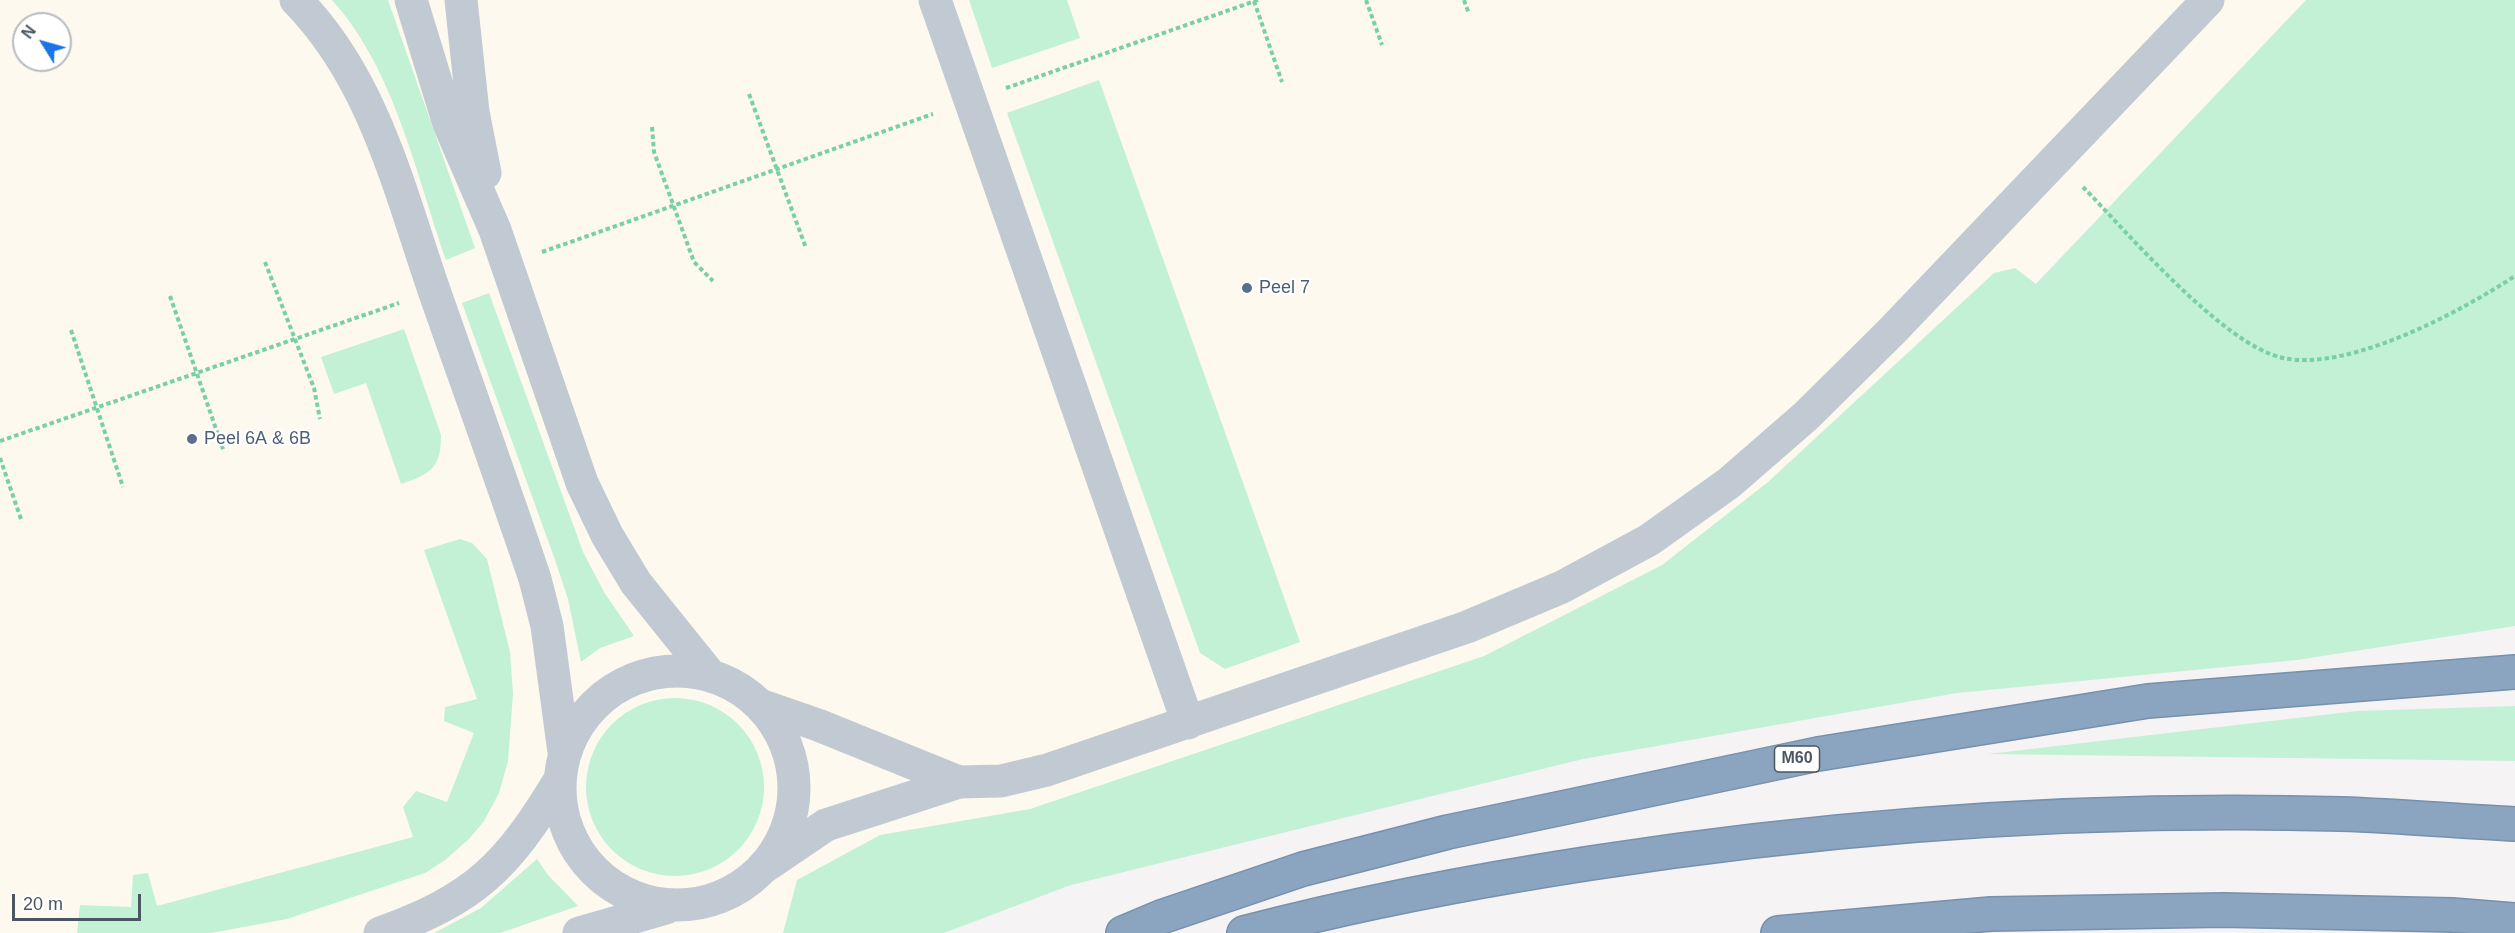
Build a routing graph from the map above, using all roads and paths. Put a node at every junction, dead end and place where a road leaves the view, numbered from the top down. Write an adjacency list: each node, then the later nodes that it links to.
1 (296, 0): 24 (street)
2 (411, 0): 18 (street)
3 (461, 0): 18 (street)
4 (935, 0): 13 (street)
5 (1255, 0): 11 (path); 13 (path)
6 (1366, 0): 10 (path)
7 (1464, 0): 9 (path)
8 (2208, 0): 15 (street)
9 (1469, 14)
10 (1382, 45)
11 (1282, 82)
12 (749, 94): 16 (path)
13 (970, 100): 16 (path); 39 (street)
14 (652, 127): 17 (path)
15 (2055, 159): 22 (path); 39 (street)
16 (777, 169): 17 (path); 19 (path)
17 (674, 205): 21 (path); 23 (path)
18 (495, 230): 21 (street)
19 (806, 248)
20 (265, 262): 27 (path)
21 (507, 265): 37 (street)
22 (2515, 276)
23 (713, 281)
24 (434, 291): 27 (path); 40 (street)
25 (170, 296): 28 (path)
26 (70, 330): 29 (path)
27 (295, 337): 28 (path); 30 (path)
28 (197, 373): 29 (path); 32 (path)
29 (96, 408): 31 (path); 34 (path)
30 (320, 419)
31 (0, 441)
32 (224, 452)
33 (0, 458): 35 (path)
34 (123, 487)
35 (22, 522)
36 (2506, 671): 48 (highway, M60)
37 (710, 675): 38 (street); 40 (street)
38 (760, 705): 41 (street); 43 (street)
39 (1188, 723): 41 (street)
40 (562, 767): 44 (street); 46 (street)
41 (959, 782): 43 (street)
42 (2515, 824): 49 (highway)
43 (764, 867): 44 (street)
44 (671, 906): 47 (street)
45 (2515, 920): 50 (highway)
46 (380, 933)
47 (579, 933)
48 (1123, 933)
49 (1244, 933)
50 (1778, 933)

